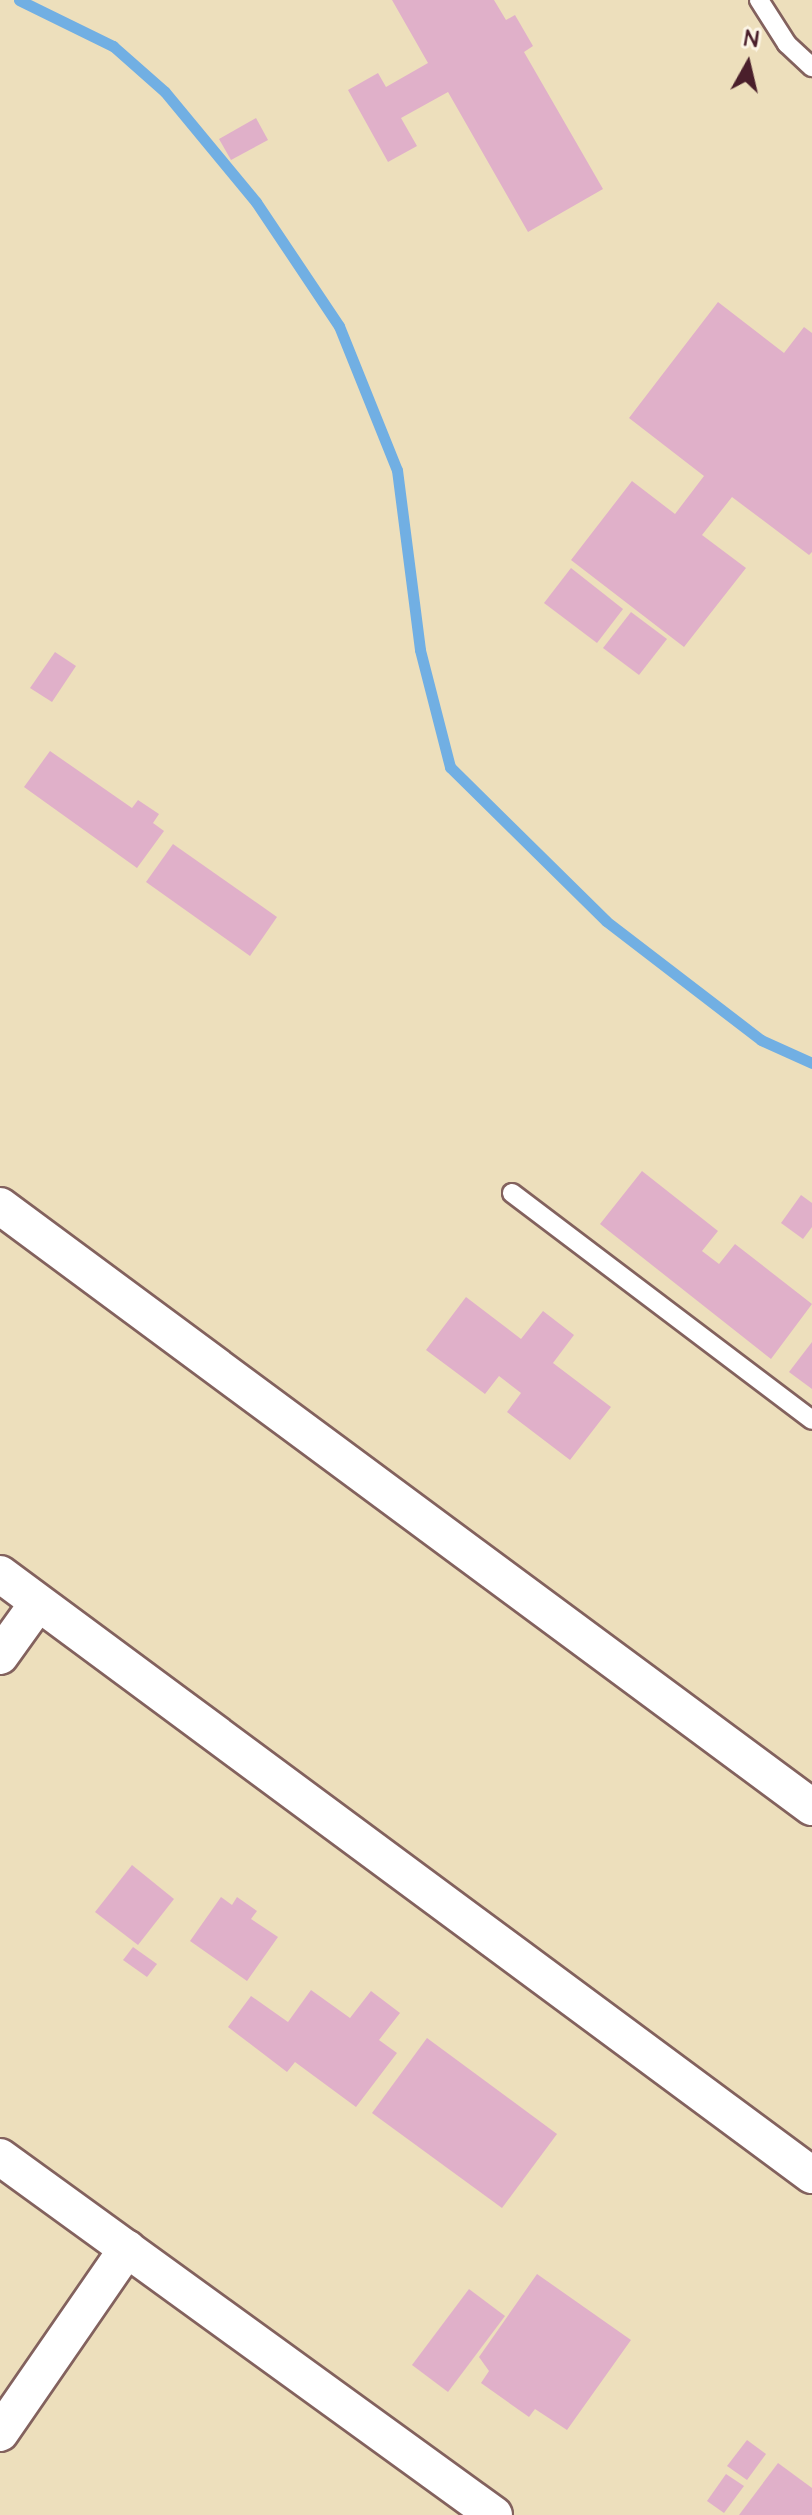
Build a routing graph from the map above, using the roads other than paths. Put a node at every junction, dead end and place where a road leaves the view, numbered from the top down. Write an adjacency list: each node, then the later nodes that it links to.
1 (759, 0): 2 (lane)
2 (812, 67)
3 (512, 1193): 5 (lane)
4 (0, 1206): 9 (street)
5 (812, 1420)
6 (0, 1574): 7 (street)
7 (38, 1603): 8 (street); 11 (street)
8 (0, 1656)
9 (812, 1807)
10 (0, 2157): 12 (street)
11 (812, 2175)
12 (127, 2249): 13 (street); 14 (street)
13 (0, 2433)
14 (494, 2515)

